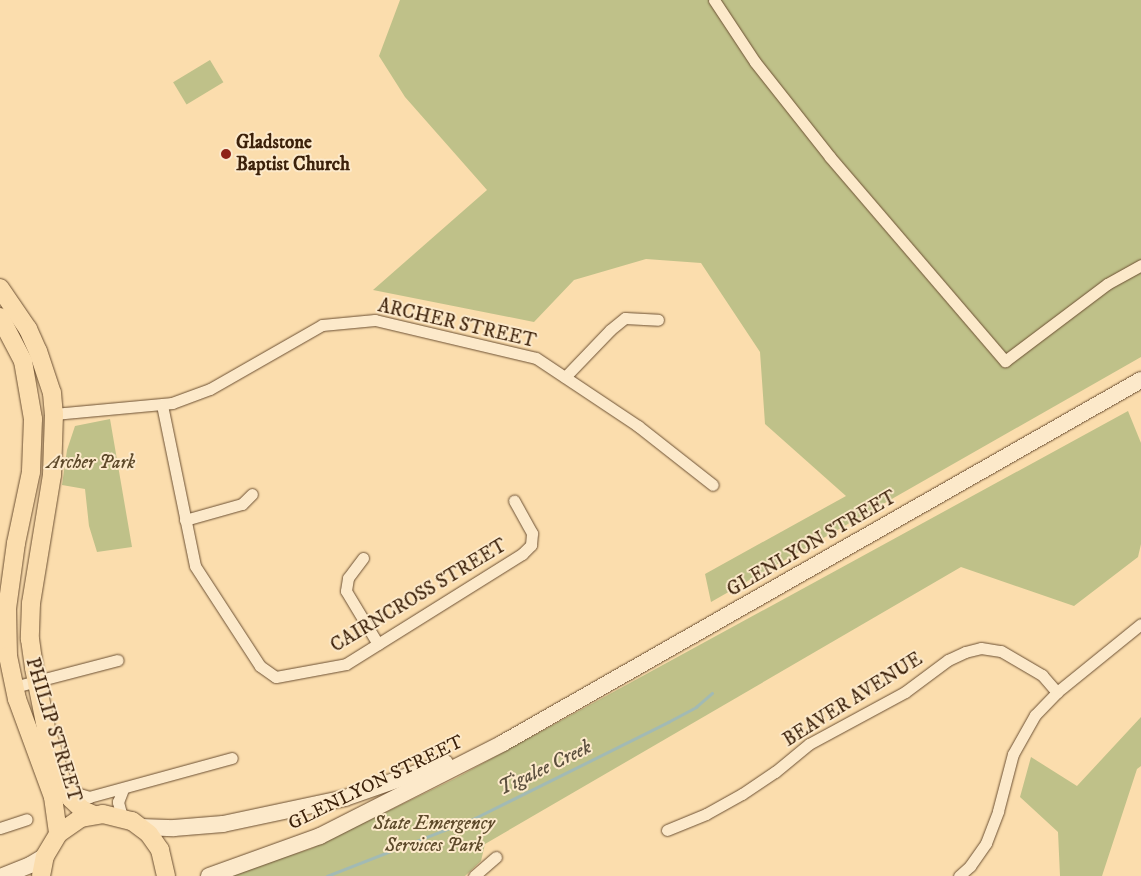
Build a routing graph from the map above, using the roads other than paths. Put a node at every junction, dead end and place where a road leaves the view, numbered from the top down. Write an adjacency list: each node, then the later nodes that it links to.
1 (714, 0): 2 (street)
2 (1141, 265)
3 (0, 288): 9 (main road, PHILIP STREET)
4 (0, 317): 10 (main road, PHILIP STREET)
5 (658, 320): 6 (street)
6 (565, 377): 8 (street, ARCHER STREET); 11 (street, ARCHER STREET)
7 (1141, 380): 23 (main road, GLENLYON STREET)
8 (162, 405): 9 (street, ARCHER STREET); 14 (street, CAIRNCROSS STREET)
9 (54, 414): 10 (main road); 19 (main road, PHILIP STREET)
10 (32, 428): 20 (main road, PHILIP STREET)
11 (713, 485)
12 (252, 494): 14 (street)
13 (514, 501): 17 (street, CAIRNCROSS STREET)
14 (186, 520): 17 (street, CAIRNCROSS STREET)
15 (363, 558): 17 (street)
16 (1141, 624): 21 (street)
17 (378, 644)
18 (118, 660): 19 (street)
19 (36, 680): 20 (street); 22 (main road, PHILIP STREET)
20 (14, 687): 32 (main road, PHILIP STREET)
21 (1057, 692): 31 (street, BEAVER AVENUE); 40 (street)
22 (47, 733): 25 (street); 26 (main road, PHILIP STREET)
23 (503, 744): 29 (main road, GLENLYON STREET); 38 (main road, GLENLYON STREET)
24 (232, 758): 25 (street)
25 (124, 789): 27 (street)
26 (94, 815): 27 (main road); 32 (main road)
27 (122, 817): 29 (main road)
28 (27, 819): 30 (street)
29 (141, 827): 37 (main road)
30 (0, 828)
31 (667, 830)
32 (58, 834): 33 (main road)
33 (45, 856): 35 (main road); 36 (main road)
34 (496, 857): 39 (street)
35 (3, 876)
36 (41, 876)
37 (166, 876)
38 (209, 876)
39 (474, 876)
40 (959, 876)

